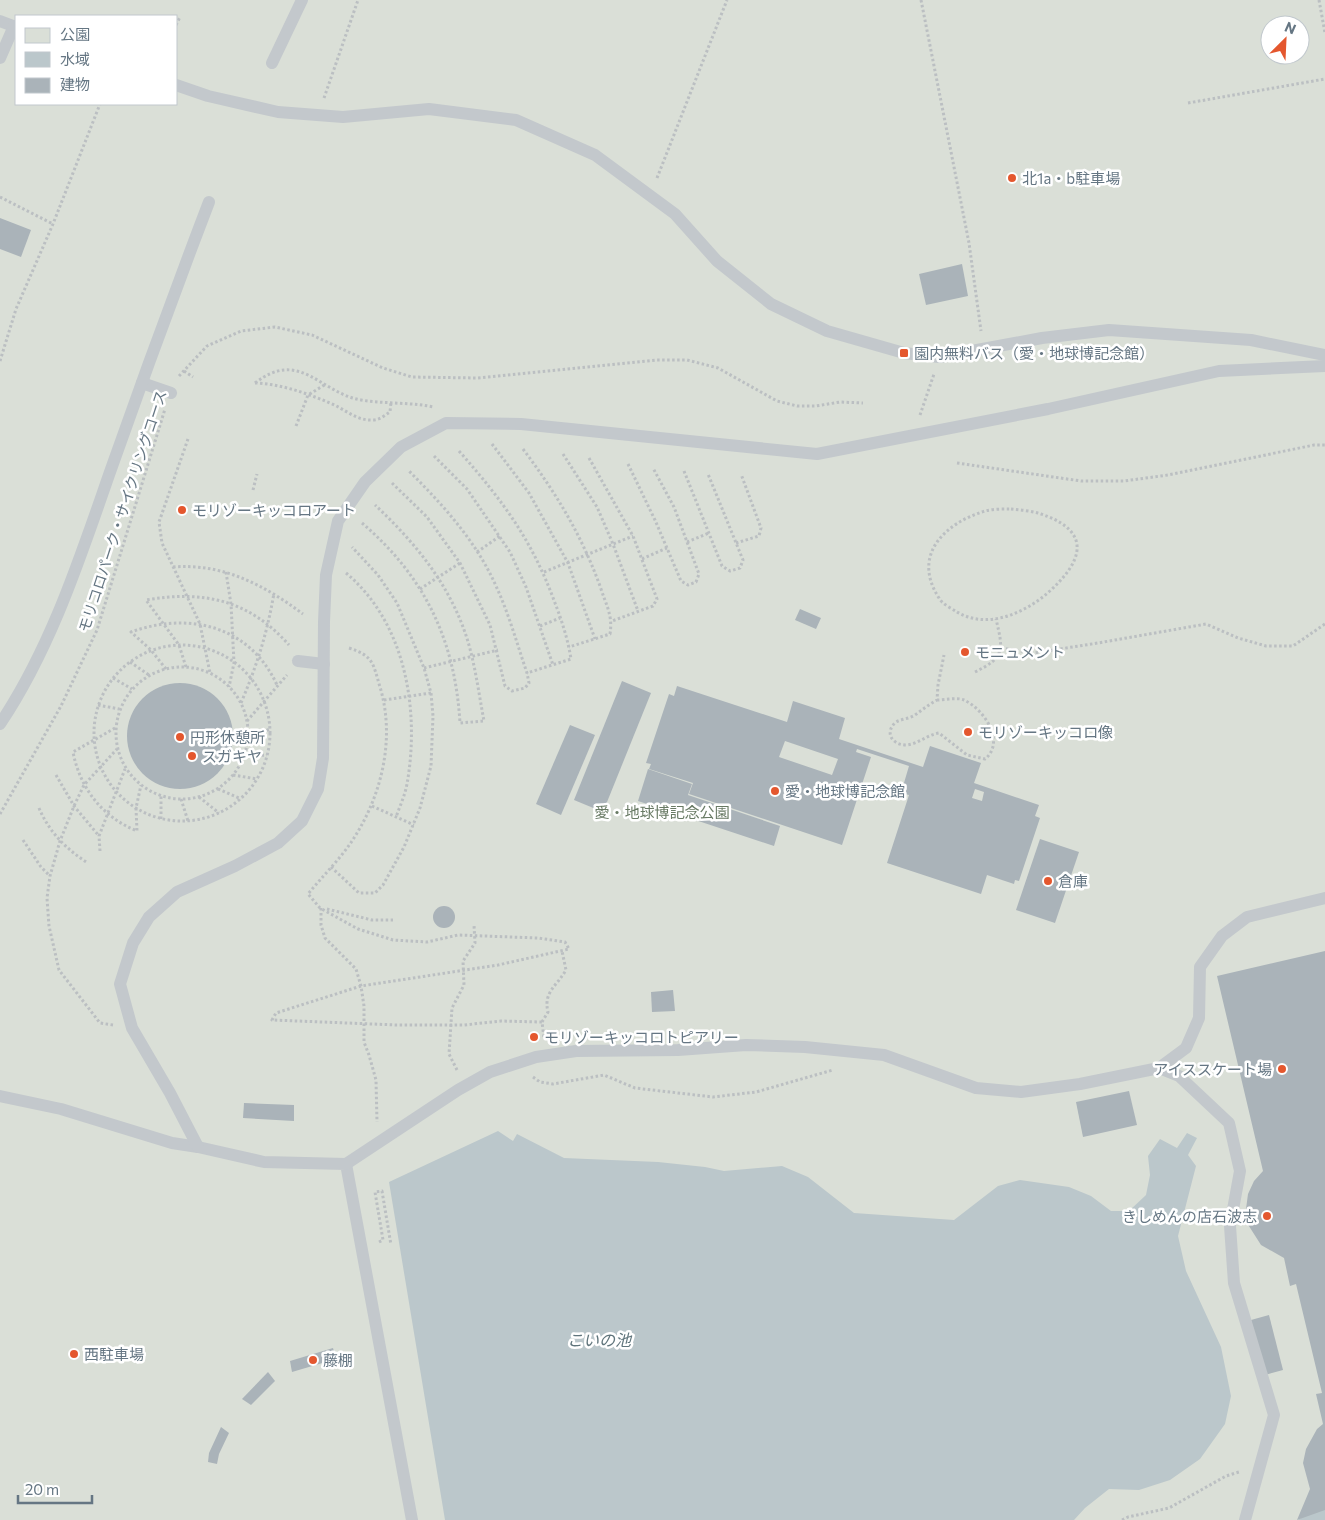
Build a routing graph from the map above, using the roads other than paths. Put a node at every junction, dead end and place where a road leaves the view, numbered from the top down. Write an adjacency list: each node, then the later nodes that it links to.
1 (302, 0): 5 (lane)
2 (0, 21): 3 (lane)
3 (15, 26): 4 (lane)
4 (0, 58)
5 (272, 63)
6 (178, 86): 8 (lane)
7 (209, 202): 10 (lane)
8 (1325, 355)
9 (1325, 366): 13 (lane)
10 (142, 383): 11 (lane); 14 (lane)
11 (171, 393)
12 (298, 661): 13 (lane)
13 (324, 664): 18 (lane)
14 (0, 724)
15 (1325, 898): 16 (lane)
16 (1159, 1068): 19 (lane); 21 (lane)
17 (0, 1096): 18 (lane)
18 (198, 1147): 19 (lane)
19 (346, 1164): 20 (lane)
20 (412, 1520)
21 (1245, 1520)

